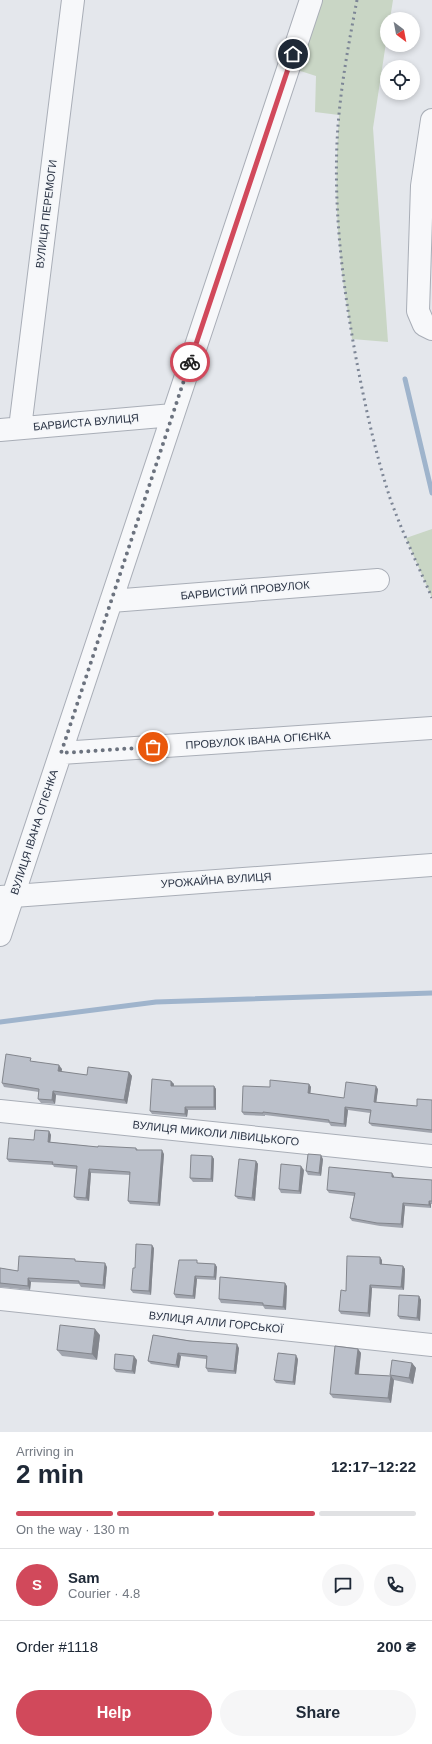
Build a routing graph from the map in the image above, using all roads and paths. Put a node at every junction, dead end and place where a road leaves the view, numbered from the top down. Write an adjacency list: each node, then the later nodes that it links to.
1 (73, 0): 7 (street, ВУЛИЦЯ ПЕРЕМОГИ)
2 (311, 0): 6 (street, ВУЛИЦЯ ІВАНА ОГІЄНКА)
3 (432, 120): 4 (street)
4 (427, 186): 5 (street)
5 (432, 329)
6 (173, 415): 7 (street, БАРВИСТА ВУЛИЦЯ); 9 (street, ВУЛИЦЯ ІВАНА ОГІЄНКА)
7 (10, 429)
8 (378, 580): 9 (street, БАРВИСТИЙ ПРОВУЛОК)
9 (111, 601): 11 (street, ВУЛИЦЯ ІВАНА ОГІЄНКА)
10 (432, 728): 11 (street, ПРОВУЛОК ІВАНА ОГІЄНКА)
11 (61, 753): 13 (street, ВУЛИЦЯ ІВАНА ОГІЄНКА)
12 (432, 865): 13 (street, УРОЖАЙНА ВУЛИЦЯ)
13 (7, 896): 14 (street, ВУЛИЦЯ ІВАНА ОГІЄНКА)
14 (0, 935)
15 (0, 1111): 16 (street, ВУЛИЦЯ МИКОЛИ ЛІВИЦЬКОГО)
16 (432, 1156)
17 (0, 1299): 18 (street, ВУЛИЦЯ АЛЛИ ГОРСЬКОЇ)
18 (432, 1345)

